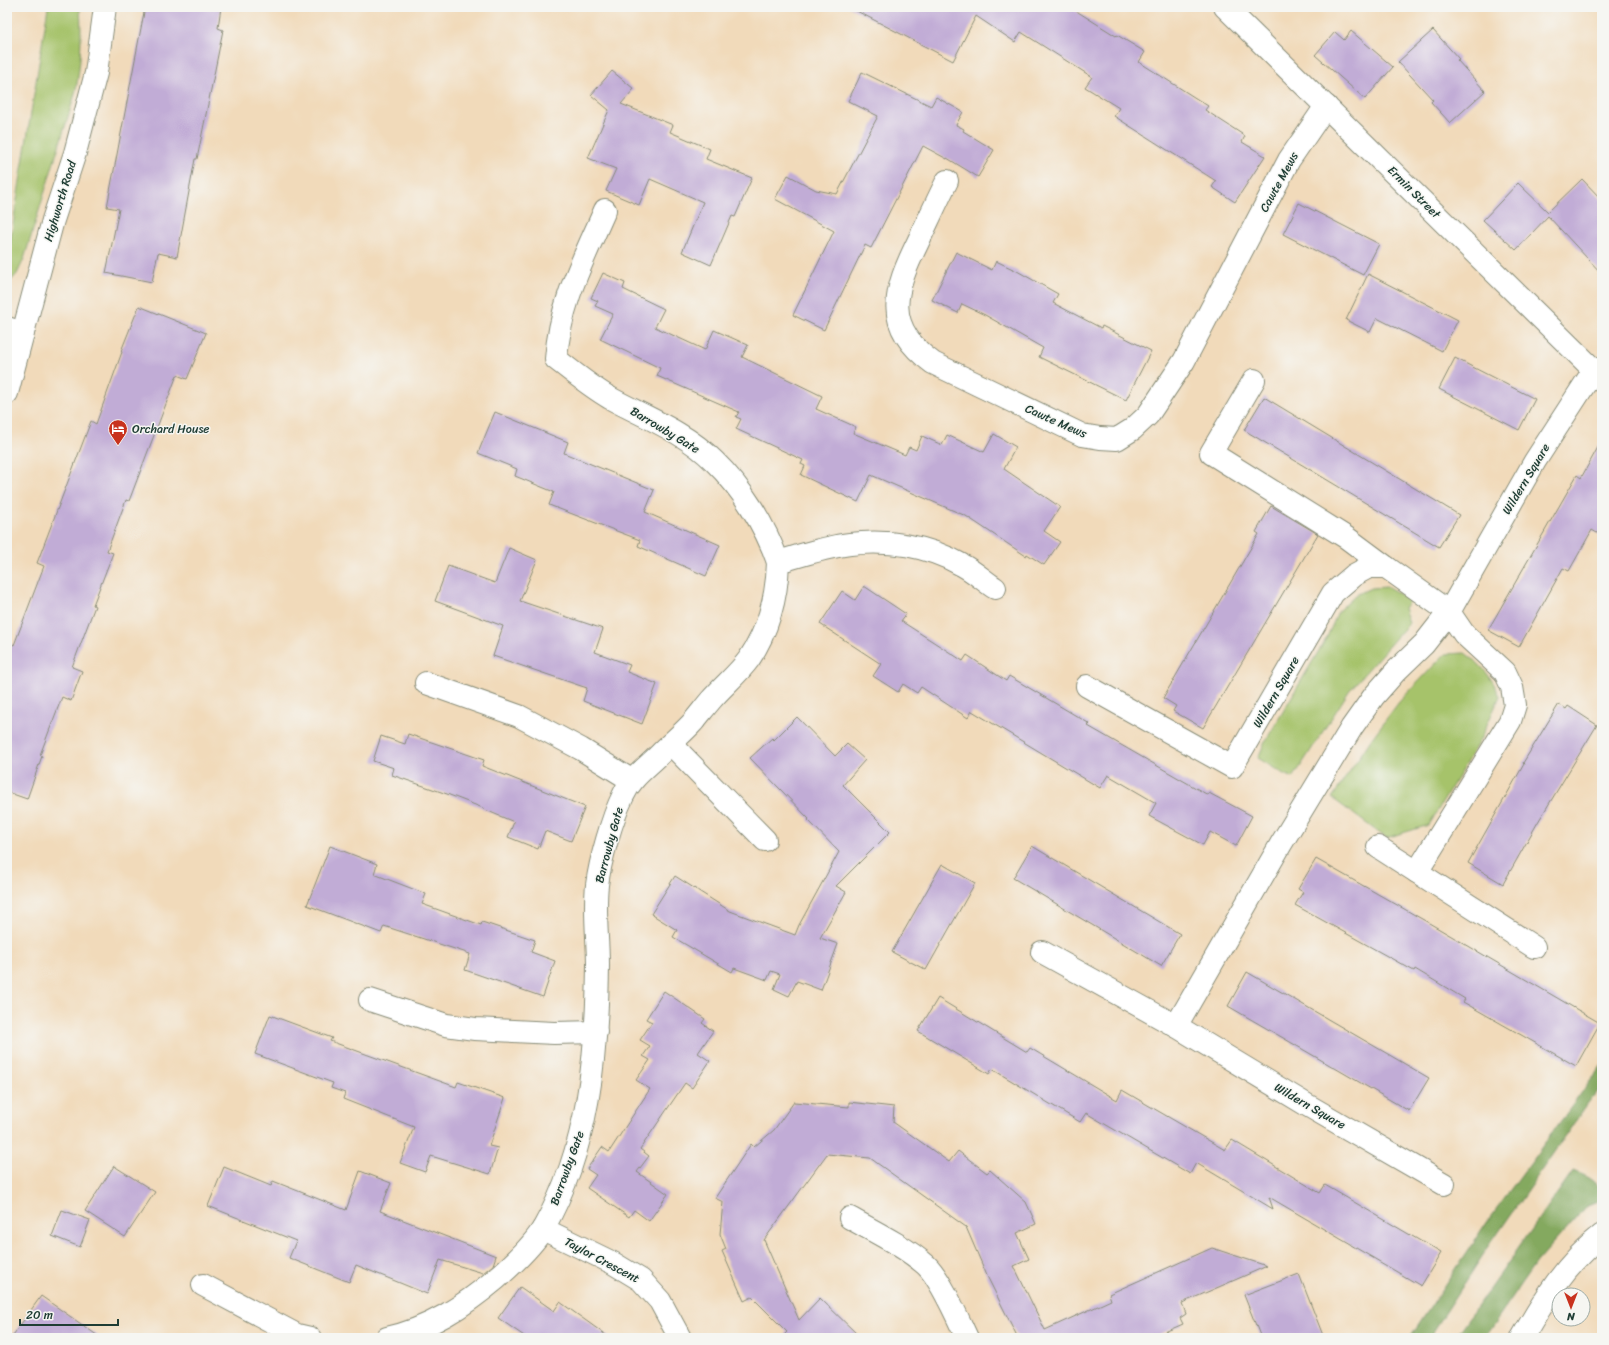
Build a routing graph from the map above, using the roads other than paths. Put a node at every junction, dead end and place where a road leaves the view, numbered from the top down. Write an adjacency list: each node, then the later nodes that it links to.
1 (105, 7): 6 (street, Highworth Road)
2 (1225, 7): 3 (street, Ermin Street)
3 (1326, 106): 4 (street, Cawte Mews); 7 (street, Ermin Street)
4 (947, 181)
5 (605, 210): 10 (street, Barrowby Gate)
6 (15, 330): 9 (street, Highworth Road)
7 (1598, 374): 13 (street, Wildern Square)
8 (1254, 380): 11 (street)
9 (7, 393)
10 (778, 562): 12 (street); 16 (street, Barrowby Gate)
11 (1386, 566): 13 (street); 15 (street, Wildern Square)
12 (995, 588)
13 (1449, 612): 20 (street); 24 (street, Wildern Square)
14 (426, 683): 17 (street)
15 (1087, 686)
16 (671, 744): 17 (street, Barrowby Gate); 18 (street)
17 (631, 780): 25 (street, Barrowby Gate)
18 (765, 840)
19 (1378, 847): 20 (street)
20 (1417, 872): 21 (street)
21 (1534, 947)
22 (1042, 952): 24 (street, Wildern Square)
23 (370, 1000): 25 (street)
24 (1176, 1026): 26 (street, Wildern Square)
25 (596, 1032): 28 (street, Barrowby Gate)
26 (1444, 1184)
27 (850, 1218): 34 (street)
28 (543, 1229): 32 (street, Barrowby Gate); 33 (street, Taylor Crescent)
29 (1602, 1235): 35 (street)
30 (203, 1285): 31 (street)
31 (310, 1338)
32 (387, 1338)
33 (680, 1338)
34 (967, 1338)
35 (1522, 1338)

